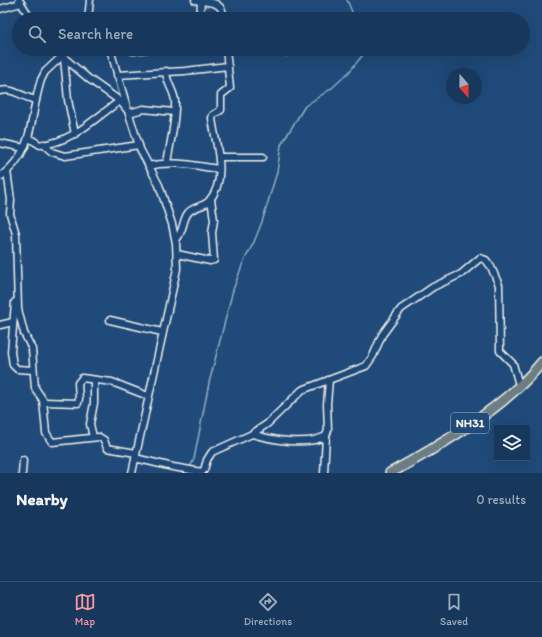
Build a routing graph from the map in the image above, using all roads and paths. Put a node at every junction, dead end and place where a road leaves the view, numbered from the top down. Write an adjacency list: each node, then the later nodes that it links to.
1 (90, 0): 6 (street)
2 (198, 1): 7 (street); 8 (street)
3 (20, 2): 4 (street); 5 (street)
4 (0, 9)
5 (26, 12)
6 (89, 12)
7 (199, 12)
8 (223, 12)
9 (58, 56): 18 (street)
10 (59, 56): 22 (street)
11 (62, 56): 19 (street)
12 (112, 56): 16 (street)
13 (227, 56): 14 (street)
14 (228, 66): 15 (street); 28 (street)
15 (166, 71): 16 (street); 21 (street)
16 (116, 75): 20 (street)
17 (0, 91): 18 (street)
18 (36, 100): 23 (street)
19 (120, 102): 20 (street); 22 (street)
20 (128, 112): 21 (street); 26 (street)
21 (174, 112): 30 (street)
22 (75, 134): 25 (street)
23 (29, 138): 25 (street); 27 (street)
24 (0, 143): 27 (street)
25 (43, 144): 26 (street)
26 (138, 145): 31 (street)
27 (24, 148): 33 (street)
28 (220, 156): 29 (street); 32 (street)
29 (263, 157)
30 (167, 164): 31 (street); 32 (street)
31 (149, 166): 36 (street)
32 (219, 169): 35 (street)
33 (7, 171): 34 (street); 38 (street)
34 (0, 177)
35 (211, 199): 36 (street); 37 (street)
36 (176, 240): 37 (street)
37 (177, 254): 42 (street)
38 (17, 295): 40 (street); 44 (street)
39 (110, 320): 42 (street)
40 (13, 322): 41 (street); 44 (street)
41 (0, 325)
42 (162, 332): 48 (street)
43 (542, 362): 47 (highway, NH31)
44 (33, 370): 49 (street)
45 (94, 380): 48 (street); 49 (street); 52 (street)
46 (329, 380): 47 (street); 50 (street); 51 (street)
47 (519, 385): 59 (highway, NH31)
48 (148, 396): 53 (street)
49 (44, 402): 52 (street)
50 (252, 434): 51 (street); 55 (street)
51 (326, 436): 58 (street)
52 (93, 437): 53 (street)
53 (135, 455): 55 (street); 57 (street)
54 (23, 460): 56 (street)
55 (201, 472)
56 (22, 473)
57 (132, 473)
58 (324, 473)
59 (390, 473)

